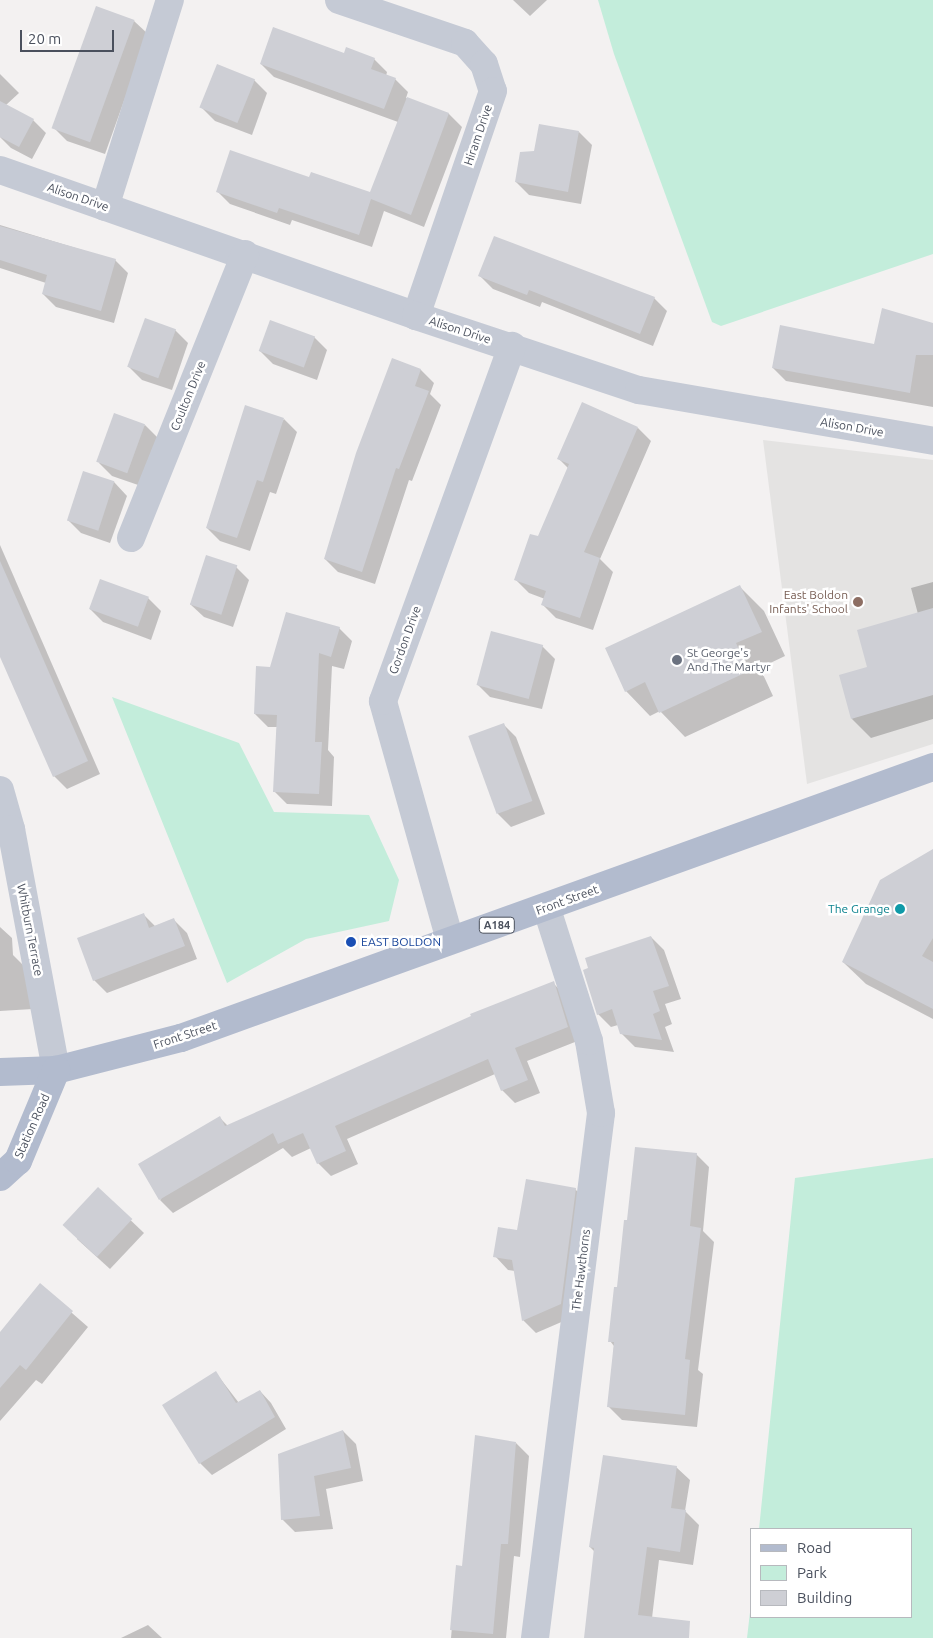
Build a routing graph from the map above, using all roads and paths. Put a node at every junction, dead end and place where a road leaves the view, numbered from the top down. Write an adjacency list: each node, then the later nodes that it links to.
1 (170, 0): 4 (street)
2 (349, 2): 6 (street, Hiram Drive)
3 (0, 170): 4 (street, Alison Drive)
4 (106, 206): 5 (street, Alison Drive)
5 (245, 254): 6 (street, Alison Drive); 9 (street, Coulton Drive)
6 (416, 316): 7 (street, Alison Drive)
7 (512, 346): 8 (street, Alison Drive); 13 (street, Gordon Drive)
8 (933, 441)
9 (131, 538)
10 (933, 767): 12 (main road, Front Street / A184)
11 (0, 790): 14 (street, Whitburn Terrace)
12 (547, 908): 13 (main road, Front Street / A184); 17 (street, The Hawthorns)
13 (450, 940): 14 (main road, Front Street / A184)
14 (56, 1070): 15 (main road, A184); 16 (main road, Station Road)
15 (0, 1072)
16 (0, 1177)
17 (535, 1638)

